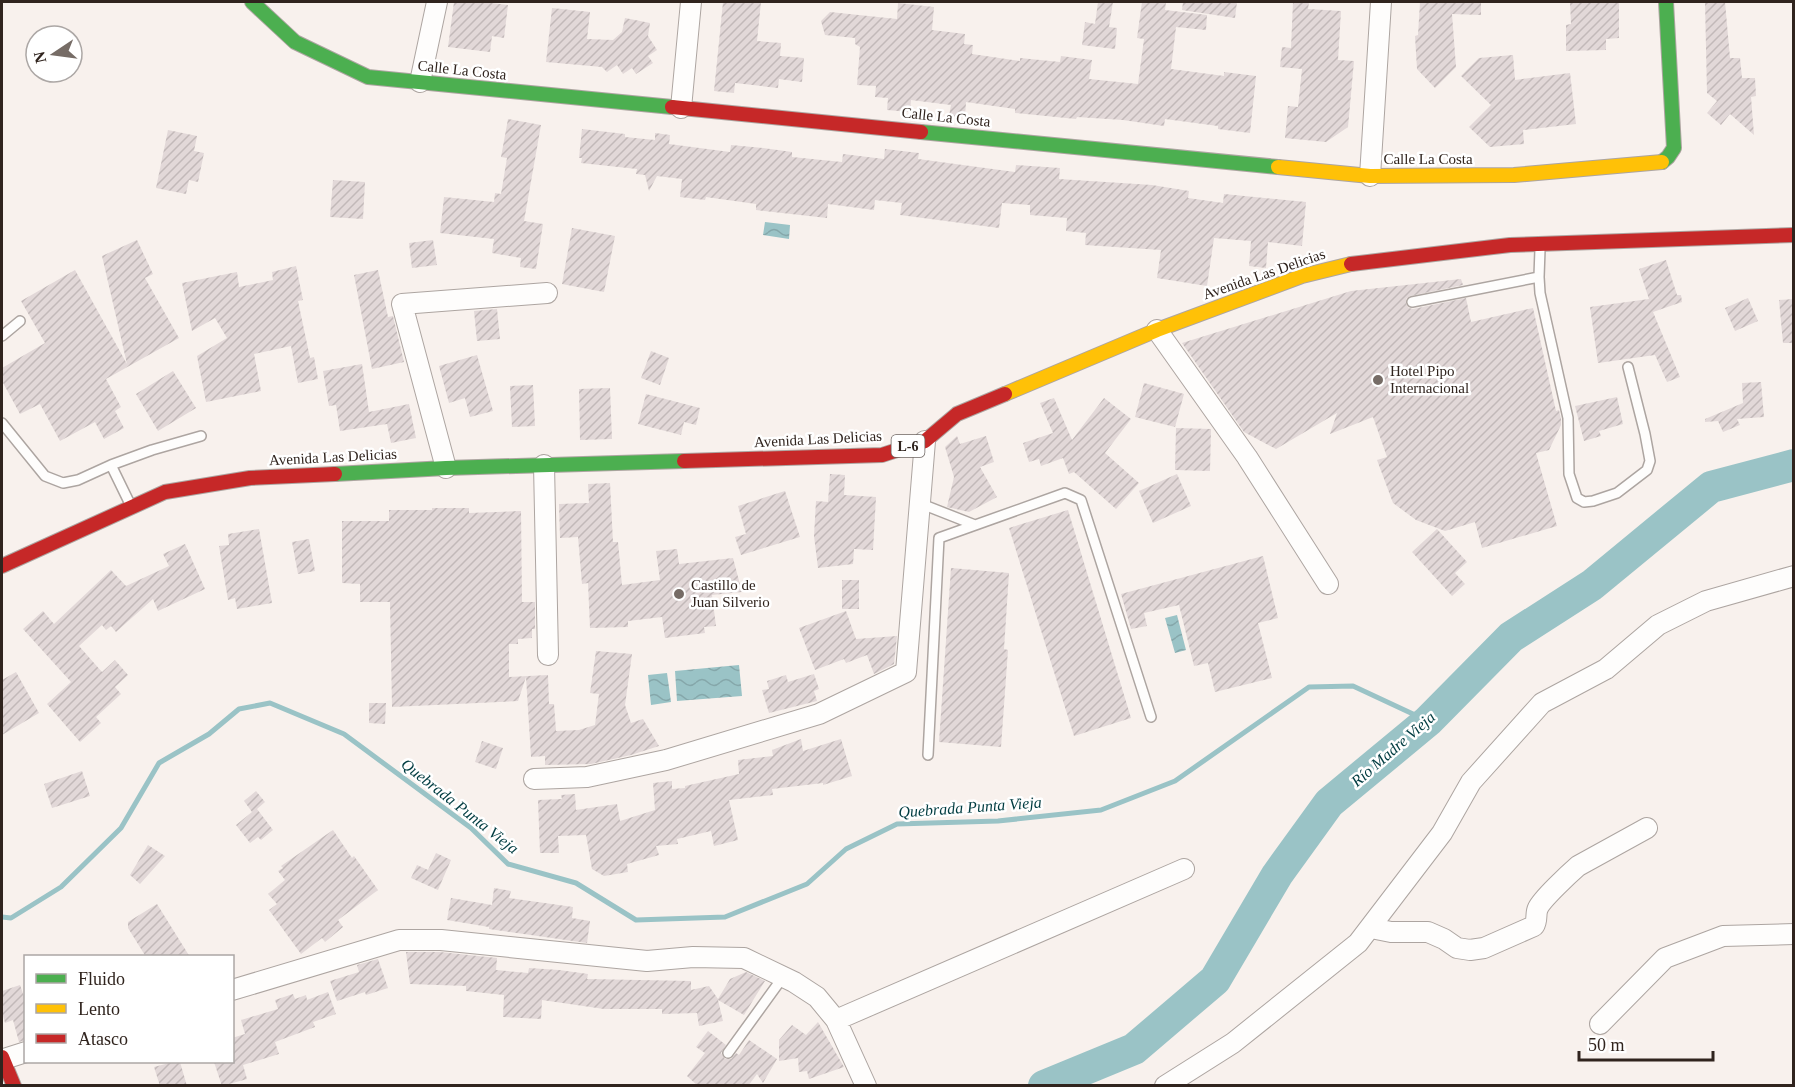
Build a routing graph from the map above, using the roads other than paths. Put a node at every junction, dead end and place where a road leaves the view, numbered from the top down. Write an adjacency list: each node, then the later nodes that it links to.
1 (252, 2): 6 (main road, Calle La Costa)
2 (437, 2): 6 (street)
3 (691, 2): 7 (street)
4 (1381, 2): 8 (street)
5 (1666, 2): 8 (main road, Calle La Costa)
6 (420, 82): 7 (main road, Calle La Costa)
7 (681, 108): 8 (main road, Calle La Costa)
8 (1370, 176)
9 (1794, 236): 10 (main road, Avenida Las Delicias / L-6)
10 (1540, 243): 11 (lane); 15 (main road, Avenida Las Delicias / L-6)
11 (1539, 277): 13 (lane); 17 (lane)
12 (547, 293): 23 (street)
13 (1412, 302)
14 (20, 321): 16 (lane)
15 (1157, 330): 20 (main road, Avenida Las Delicias / L-6); 29 (street)
16 (2, 336)
17 (1629, 367)
18 (2, 423): 21 (lane)
19 (201, 436): 21 (lane)
20 (925, 441): 22 (main road, Avenida Las Delicias / L-6); 24 (street)
21 (111, 465): 25 (lane)
22 (544, 465): 23 (main road, Avenida Las Delicias / L-6); 30 (street)
23 (446, 468): 25 (main road, Avenida Las Delicias / L-6)
24 (919, 503): 26 (lane); 33 (street)
25 (131, 506): 27 (main road, Avenida Las Delicias / L-6)
26 (975, 525): 31 (lane); 32 (lane)
27 (2, 566)
28 (1794, 576): 36 (street)
29 (1328, 584)
30 (548, 655)
31 (1151, 717)
32 (928, 755)
33 (534, 779)
34 (1647, 828): 36 (street)
35 (1184, 869): 40 (street)
36 (1371, 928): 47 (street)
37 (1794, 934): 41 (street)
38 (783, 977): 39 (street); 40 (street); 43 (lane)
39 (234, 989)
40 (836, 1020): 46 (street)
41 (1600, 1024)
42 (24, 1053): 44 (street)
43 (728, 1053)
44 (3, 1058): 45 (main road)
45 (14, 1086)
46 (866, 1086)
47 (1165, 1086)

